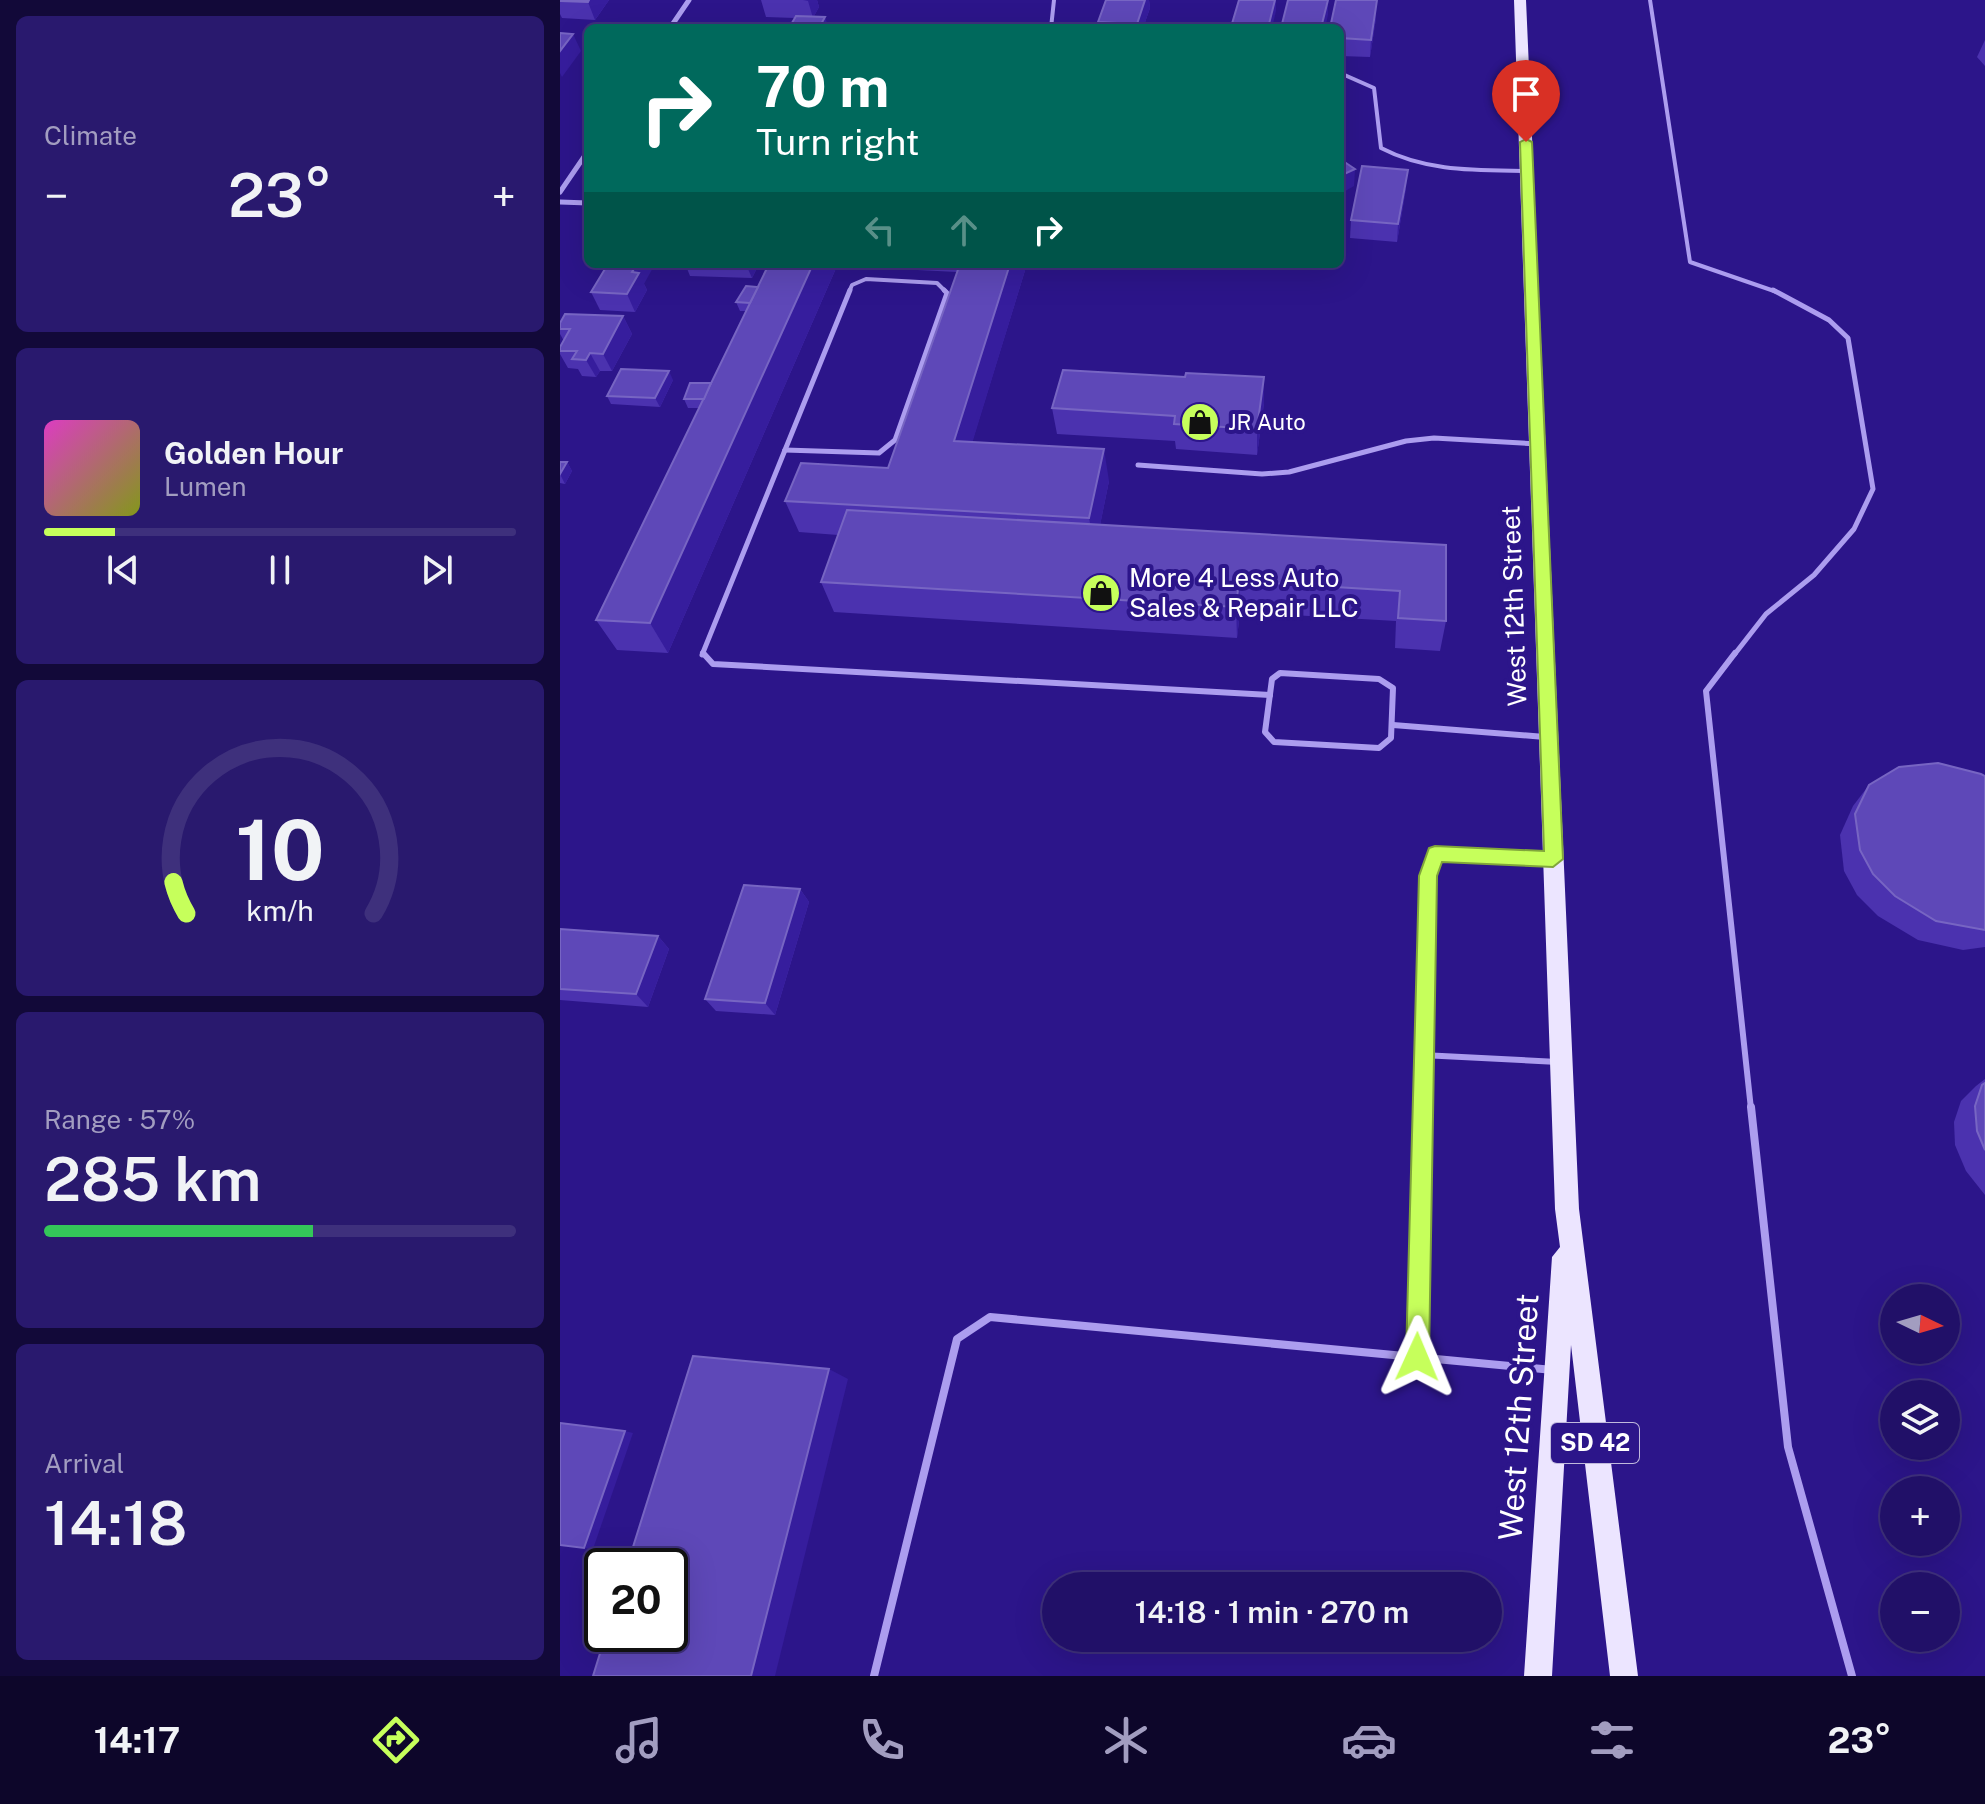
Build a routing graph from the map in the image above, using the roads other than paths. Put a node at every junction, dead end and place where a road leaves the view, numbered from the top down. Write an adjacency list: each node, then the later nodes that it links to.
1 (689, 0): 5 (street)
2 (1054, 0): 6 (lane)
3 (1520, 0): 9 (main road, West 12th Street / SD 42)
4 (1650, 0): 28 (lane)
5 (673, 24)
6 (1051, 24)
7 (1344, 75): 9 (lane)
8 (584, 157): 10 (street)
9 (1527, 171): 13 (main road, West 12th Street / SD 42)
10 (560, 192)
11 (560, 202): 12 (street)
12 (584, 203)
13 (1537, 444): 15 (lane); 18 (main road, West 12th Street / SD 42)
14 (785, 450): 14 (lane); 16 (lane)
15 (1138, 465)
16 (1270, 695): 17 (lane); 17 (lane)
17 (1393, 725): 18 (lane)
18 (1549, 737): 19 (main road, West 12th Street / SD 42)
19 (1553, 859): 20 (lane); 21 (main road, West 12th Street / SD 42)
20 (1422, 1055): 21 (lane); 23 (lane)
21 (1562, 1063): 22 (main road, West 12th Street / SD 42)
22 (1567, 1209): 24 (main road, West 12th Street / SD 42); 27 (main road, West 12th Street / SD 42)
23 (1417, 1357): 24 (lane); 25 (lane)
24 (1556, 1370): 26 (main road, West 12th Street / SD 42)
25 (874, 1676)
26 (1538, 1676)
27 (1624, 1676)
28 (1852, 1676)

